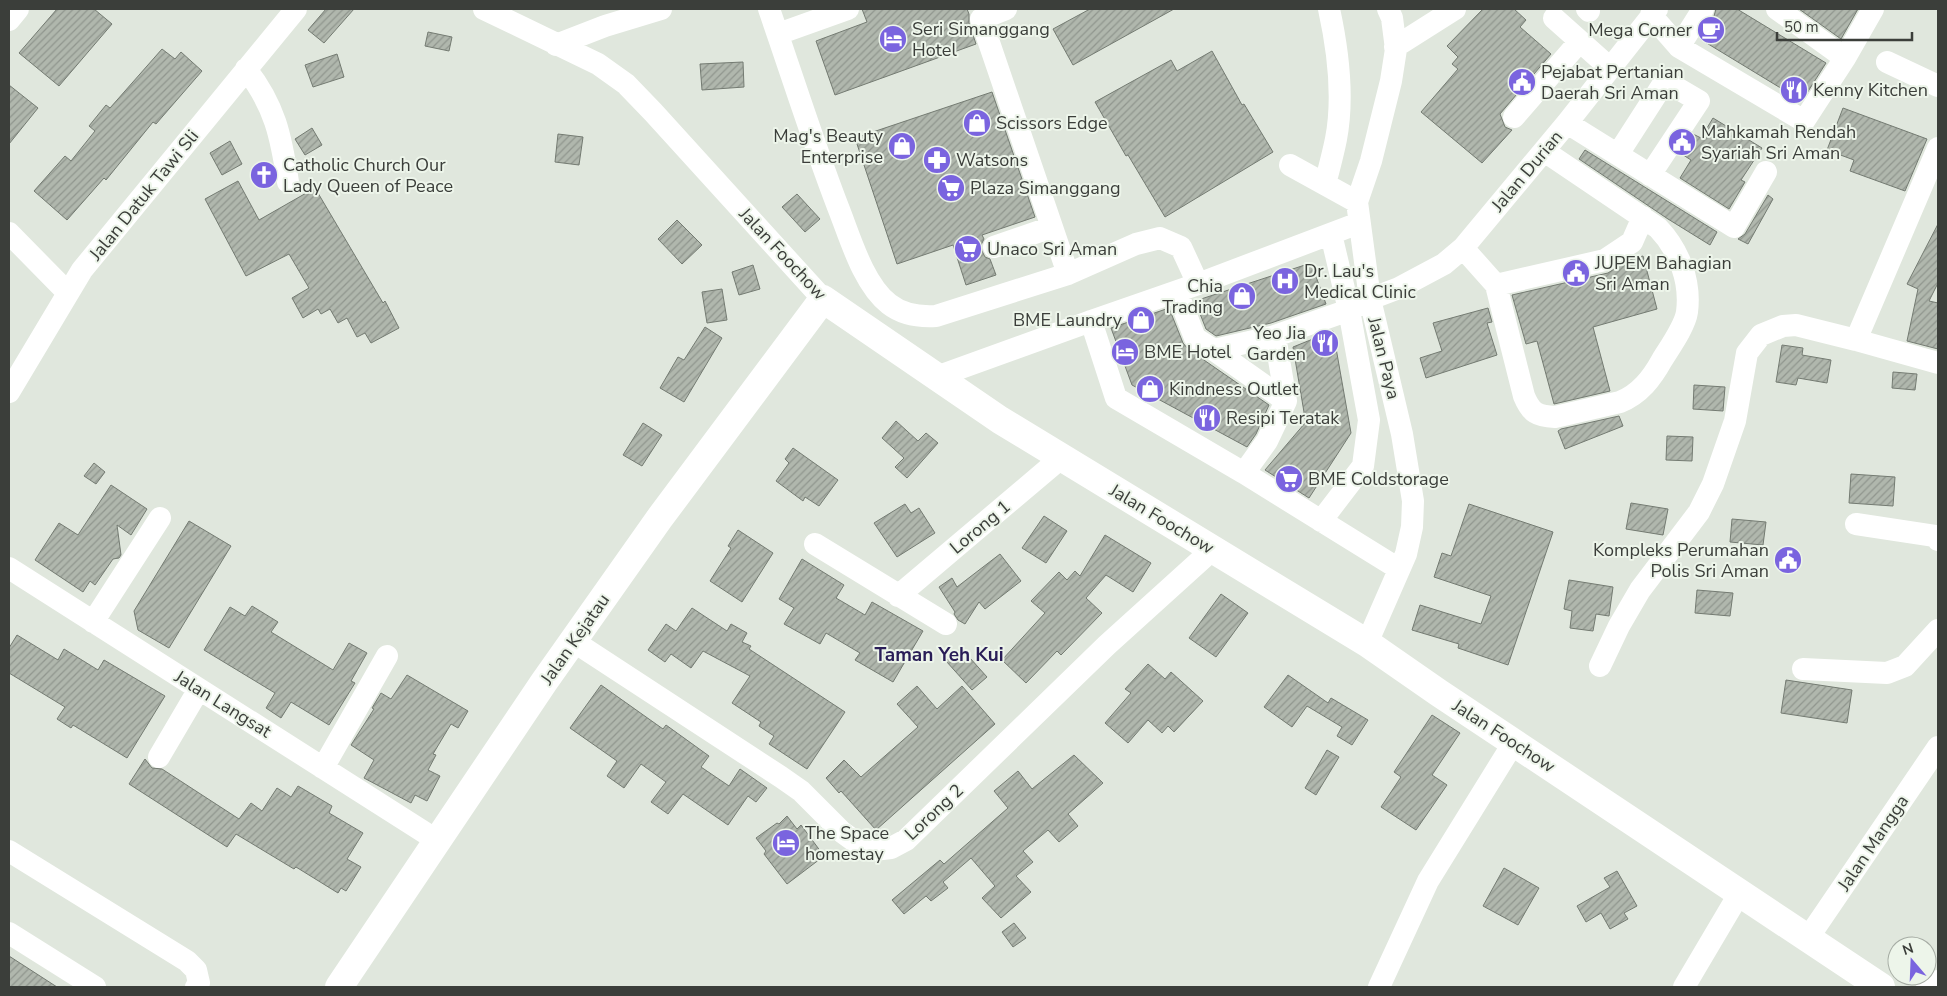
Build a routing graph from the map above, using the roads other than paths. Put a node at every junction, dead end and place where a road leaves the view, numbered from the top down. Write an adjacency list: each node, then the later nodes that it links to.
1 (18, 9): 18 (street)
2 (296, 9): 27 (street, Jalan Datuk Tawi Sli)
3 (484, 9): 21 (street, Jalan Foochow)
4 (661, 9): 21 (street)
5 (770, 9): 19 (street)
6 (848, 9): 19 (street)
7 (1006, 9): 15 (street)
8 (1329, 9): 38 (street)
9 (1388, 9): 22 (street, Jalan Paya)
10 (1455, 9): 16 (street)
11 (1703, 9): 23 (street)
12 (1777, 9): 24 (street)
13 (1874, 9): 24 (street)
14 (1654, 12): 23 (street); 26 (street, Jalan Durian)
15 (979, 14): 41 (street)
16 (1427, 16): 22 (street)
17 (1554, 18): 20 (street)
18 (9, 20)
19 (778, 34): 46 (street)
20 (1580, 41): 26 (street); 29 (street)
21 (556, 45): 51 (street, Jalan Foochow)
22 (1395, 47): 39 (street, Jalan Paya)
23 (1679, 47): 24 (street)
24 (1845, 58)
25 (1886, 62): 28 (street)
26 (1610, 68): 30 (street, Jalan Durian)
27 (246, 69): 37 (street); 50 (street, Jalan Datuk Tawi Sli)
28 (1938, 86)
29 (1514, 117)
30 (1567, 123): 32 (street, Jalan Durian); 33 (street)
31 (1938, 148): 56 (street)
32 (1544, 151): 40 (street); 45 (street, Jalan Durian)
33 (1618, 154): 36 (street); 36 (street)
34 (1290, 165): 38 (street)
35 (1766, 172): 36 (street)
36 (1650, 175)
37 (288, 182)
38 (1325, 184): 39 (street)
39 (1358, 213): 43 (street); 52 (street, Jalan Paya)
40 (1643, 217): 48 (street); 48 (street)
41 (1052, 227): 44 (street); 46 (street)
42 (9, 233): 50 (street)
43 (1331, 234): 47 (street); 53 (street)
44 (994, 247)
45 (1464, 248): 48 (street); 52 (street, Jalan Durian)
46 (1068, 274): 47 (street)
47 (1198, 284): 49 (street)
48 (1496, 285)
49 (1177, 292): 54 (street); 57 (street)
50 (68, 293): 60 (street, Jalan Datuk Tawi Sli)
51 (823, 299): 59 (main road, Jalan Foochow); 76 (main road, Jalan Kejatau)
52 (1370, 299): 53 (street, Jalan Durian); 71 (street, Jalan Paya)
53 (1349, 310): 55 (street, Jalan Durian); 65 (street)
54 (1090, 320): 59 (street); 63 (street)
55 (1275, 336): 57 (street, Jalan Durian); 61 (street)
56 (1856, 340): 58 (street); 79 (street)
57 (1214, 350): 61 (street)
58 (1938, 363)
59 (936, 377): 62 (main road, Jalan Foochow)
60 (9, 392)
61 (1286, 401): 63 (street)
62 (1062, 458): 69 (main road, Jalan Foochow); 72 (street, Lorong 1)
63 (1244, 473): 65 (street)
64 (160, 518): 73 (street)
65 (1321, 521): 71 (street)
66 (1856, 524): 67 (street)
67 (1938, 540)
68 (815, 544): 72 (street)
69 (1212, 550): 76 (street, Lorong 2); 77 (main road, Jalan Foochow)
70 (9, 568): 73 (street, Jalan Langsat)
71 (1399, 569): 77 (street, Jalan Paya)
72 (898, 596): 74 (street)
73 (93, 622): 81 (street, Jalan Langsat)
74 (946, 624)
75 (1938, 630): 80 (street)
76 (573, 641): 86 (main road, Jalan Kejatau)
77 (1366, 643): 82 (main road, Jalan Foochow)
78 (388, 656): 85 (street)
79 (1600, 666)
80 (1803, 668)
81 (200, 689): 84 (street); 85 (street, Jalan Langsat)
82 (1514, 742): 88 (main road, Jalan Foochow); 95 (street)
83 (1938, 747): 90 (street, Jalan Mangga)
84 (159, 757)
85 (323, 768): 86 (street, Jalan Langsat)
86 (438, 841): 94 (main road, Jalan Kejatau)
87 (9, 852): 93 (street)
88 (1740, 894): 90 (main road, Jalan Foochow); 96 (street)
89 (9, 934): 92 (street)
90 (1808, 938): 97 (main road, Jalan Foochow)
91 (1938, 981): 98 (street)
92 (95, 987)
93 (196, 987)
94 (340, 987)
95 (1379, 987)
96 (1684, 987)
97 (1881, 987)
98 (1927, 987)

